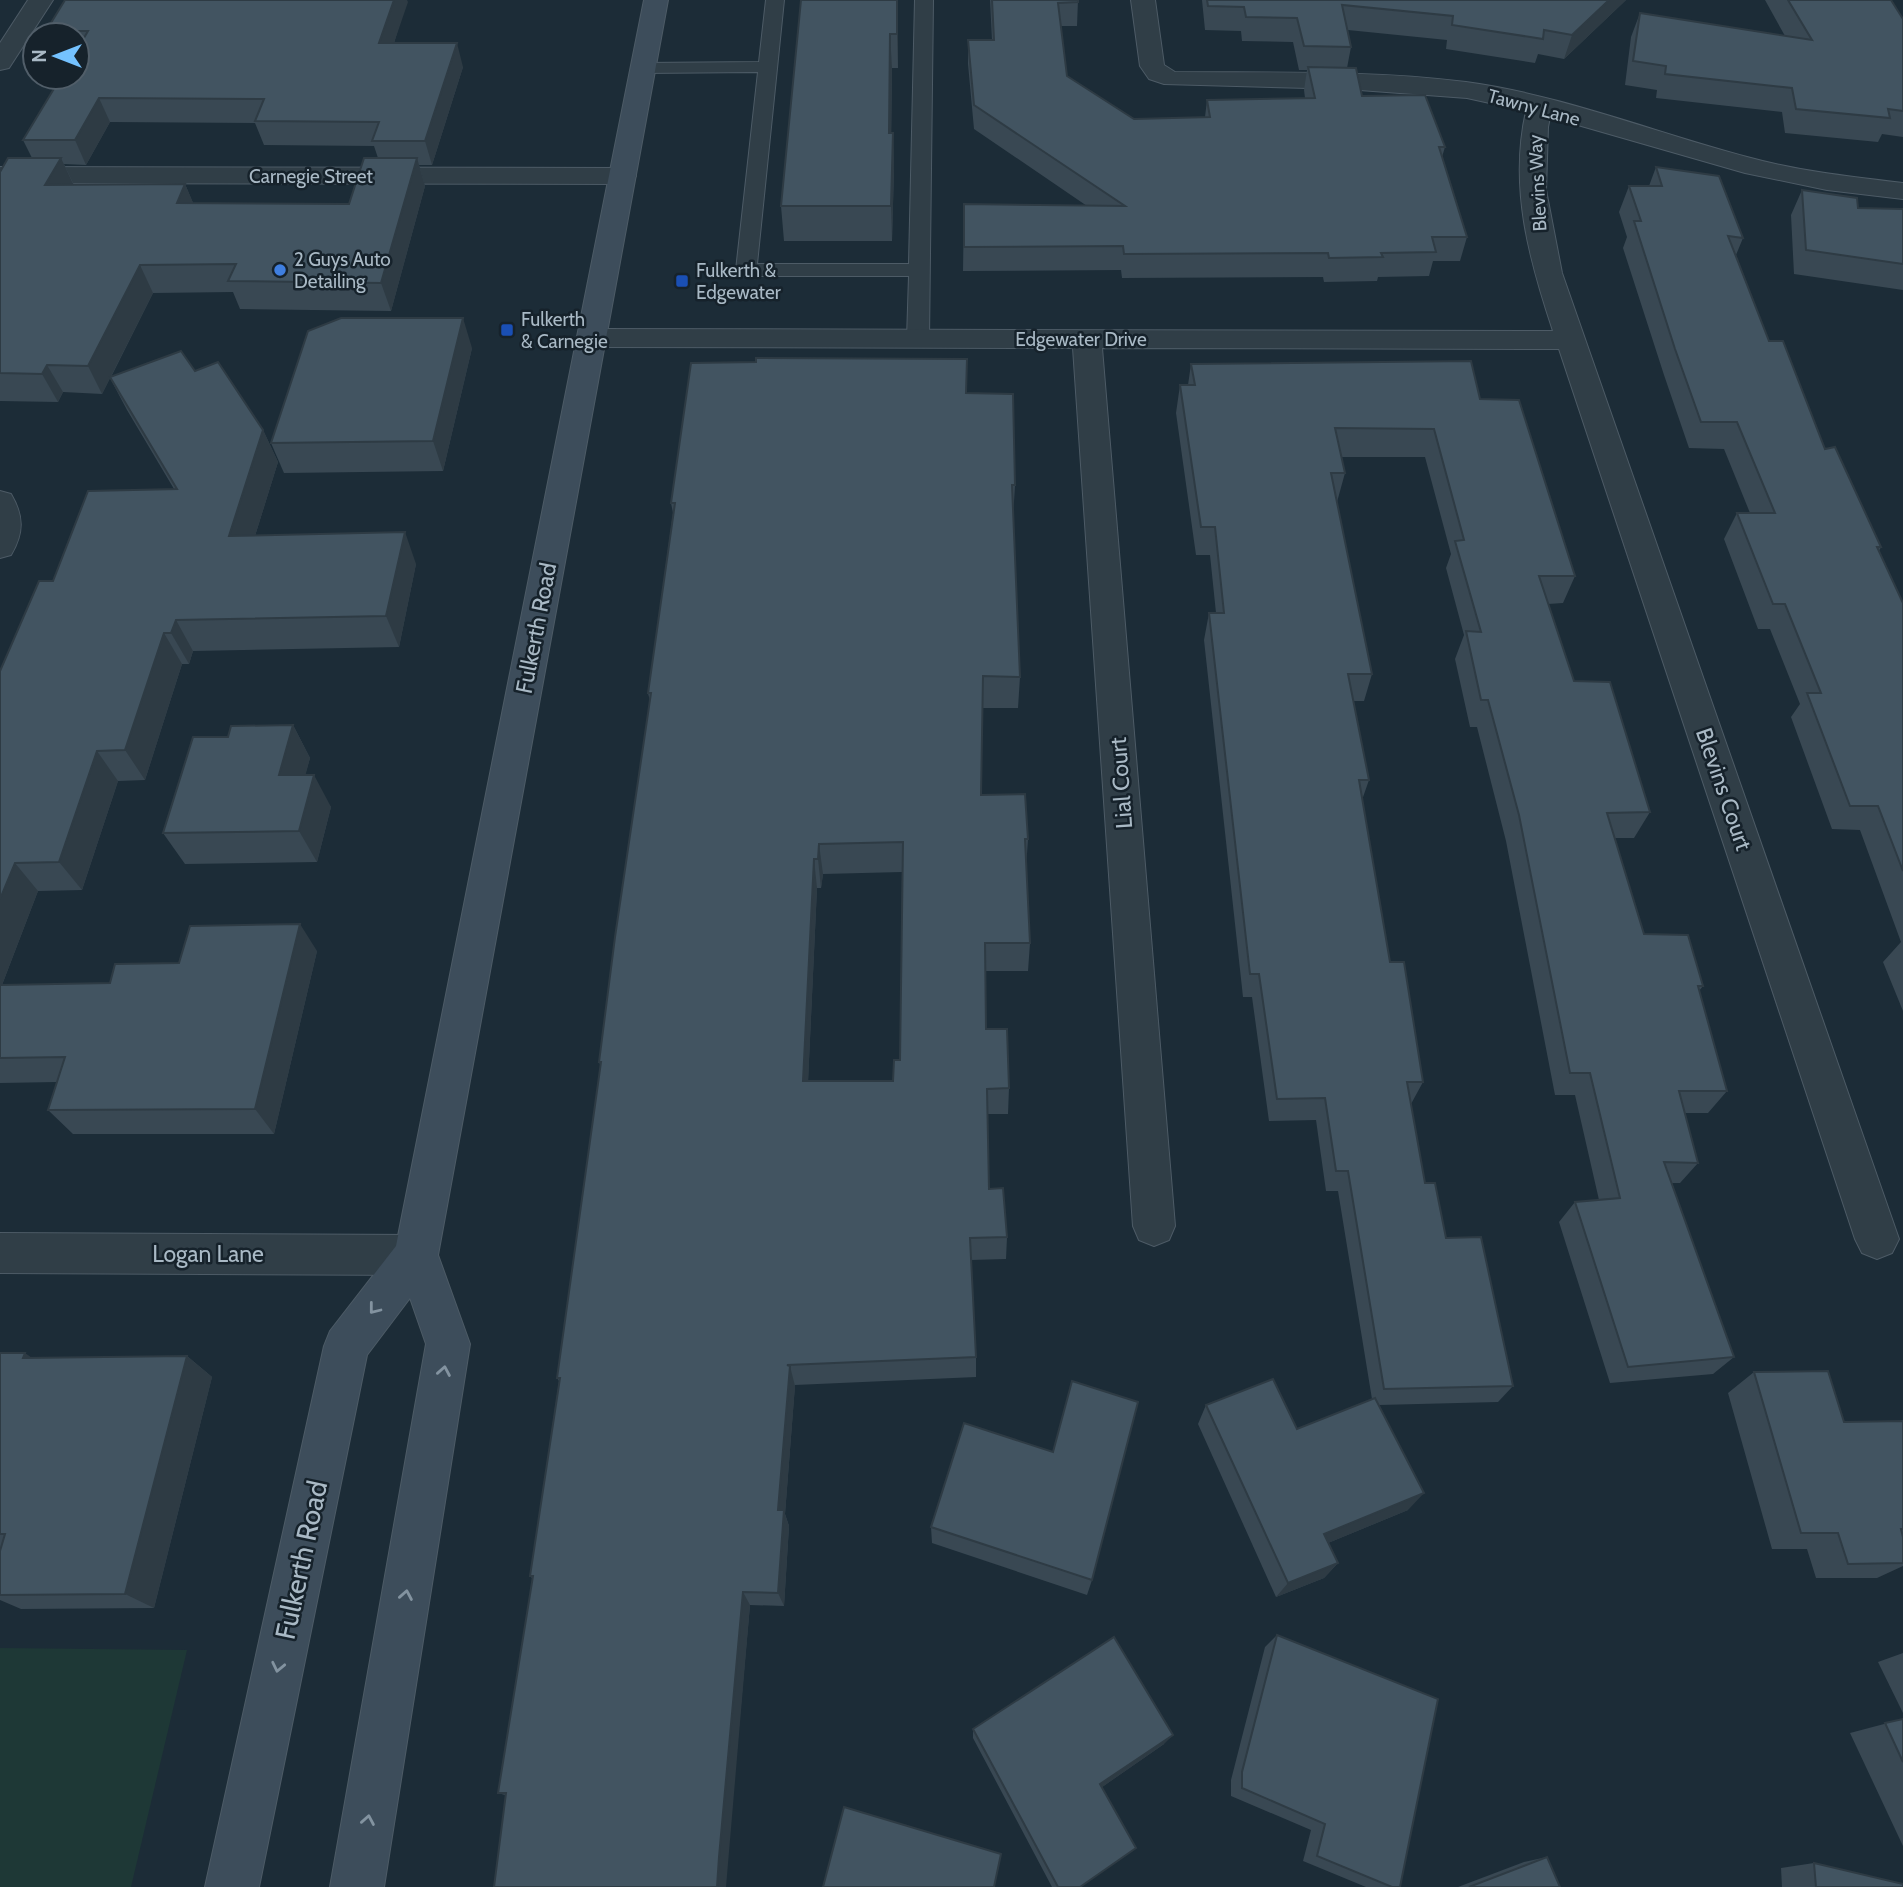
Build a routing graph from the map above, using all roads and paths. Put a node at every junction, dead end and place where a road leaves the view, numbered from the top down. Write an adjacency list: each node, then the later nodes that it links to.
1 (41, 0): 6 (street)
2 (656, 0): 8 (street, Fulkerth Road)
3 (775, 0): 7 (lane)
4 (924, 0): 13 (lane)
5 (1143, 0): 9 (street, Tawny Lane)
6 (0, 63)
7 (768, 67): 8 (lane); 13 (lane)
8 (643, 68): 11 (street, Fulkerth Road)
9 (1540, 106): 12 (street, Tawny Lane); 17 (street, Blevins Way)
10 (0, 176): 11 (street, Carnegie Street)
11 (623, 176): 14 (street, Fulkerth Road)
12 (1903, 191)
13 (919, 270): 15 (lane)
14 (592, 338): 15 (street, Edgewater Drive); 23 (street, Fulkerth Road)
15 (918, 339): 16 (street, Edgewater Drive)
16 (1087, 339): 17 (street, Edgewater Drive); 20 (street, Lial Court)
17 (1570, 340): 21 (street, Blevins Court)
18 (0, 502): 19 (street)
19 (0, 547)
20 (1154, 1226)
21 (1878, 1239)
22 (0, 1253): 23 (street, Logan Lane)
23 (416, 1255): 24 (street, Fulkerth Road, one-way to 24); 25 (street, one-way to 23)
24 (232, 1887)
25 (357, 1887)

